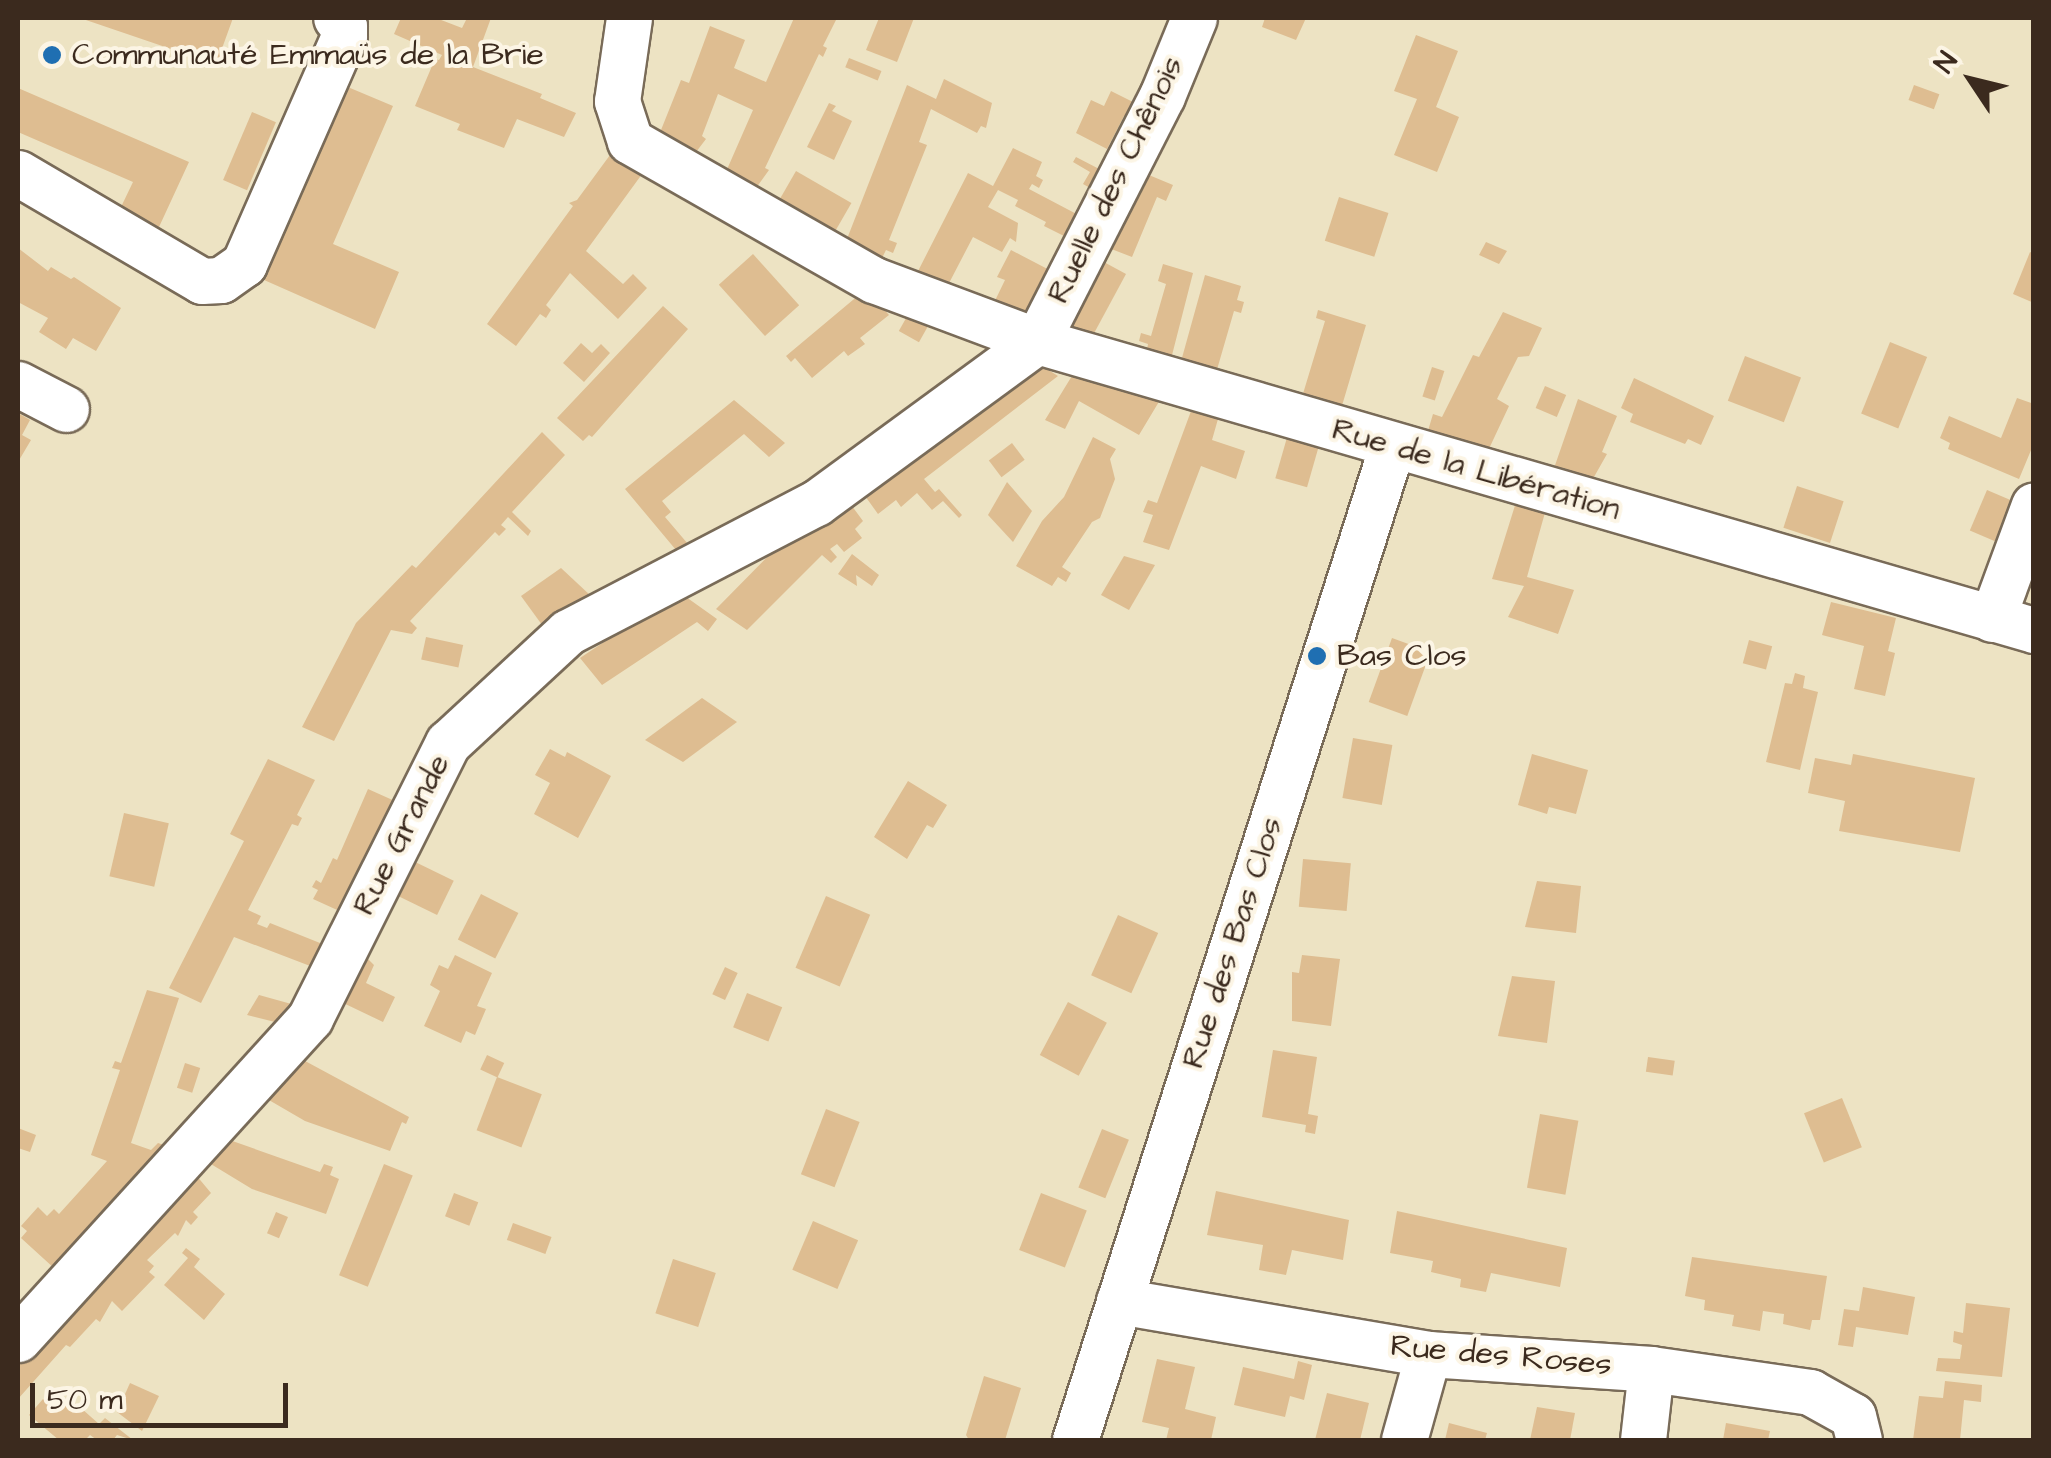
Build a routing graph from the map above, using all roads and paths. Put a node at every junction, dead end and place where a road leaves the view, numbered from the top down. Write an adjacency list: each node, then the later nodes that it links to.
1 (336, 18): 4 (street)
2 (629, 18): 5 (street, Rue de la Libération)
3 (1194, 18): 6 (street, Ruelle des Chênois)
4 (18, 173)
5 (922, 298): 6 (street, Rue de la Libération); 7 (street, Rue de la Libération)
6 (1037, 342): 7 (street, Rue Grande); 10 (street, Rue de la Libération)
7 (998, 370): 14 (street, Rue Grande)
8 (18, 384): 9 (street)
9 (66, 409)
10 (1392, 446): 12 (street, Rue de la Libération); 13 (street, Rue des Bas Clos)
11 (2034, 504): 12 (street)
12 (2012, 625)
13 (1119, 1301): 15 (street, Rue des Roses); 17 (street, Rue des Bas Clos)
14 (18, 1339)
15 (1428, 1354): 16 (street, Rue des Roses); 18 (street)
16 (1652, 1369): 19 (street); 20 (street, Rue des Roses)
17 (1075, 1440)
18 (1404, 1440)
19 (1643, 1440)
20 (1859, 1440)

